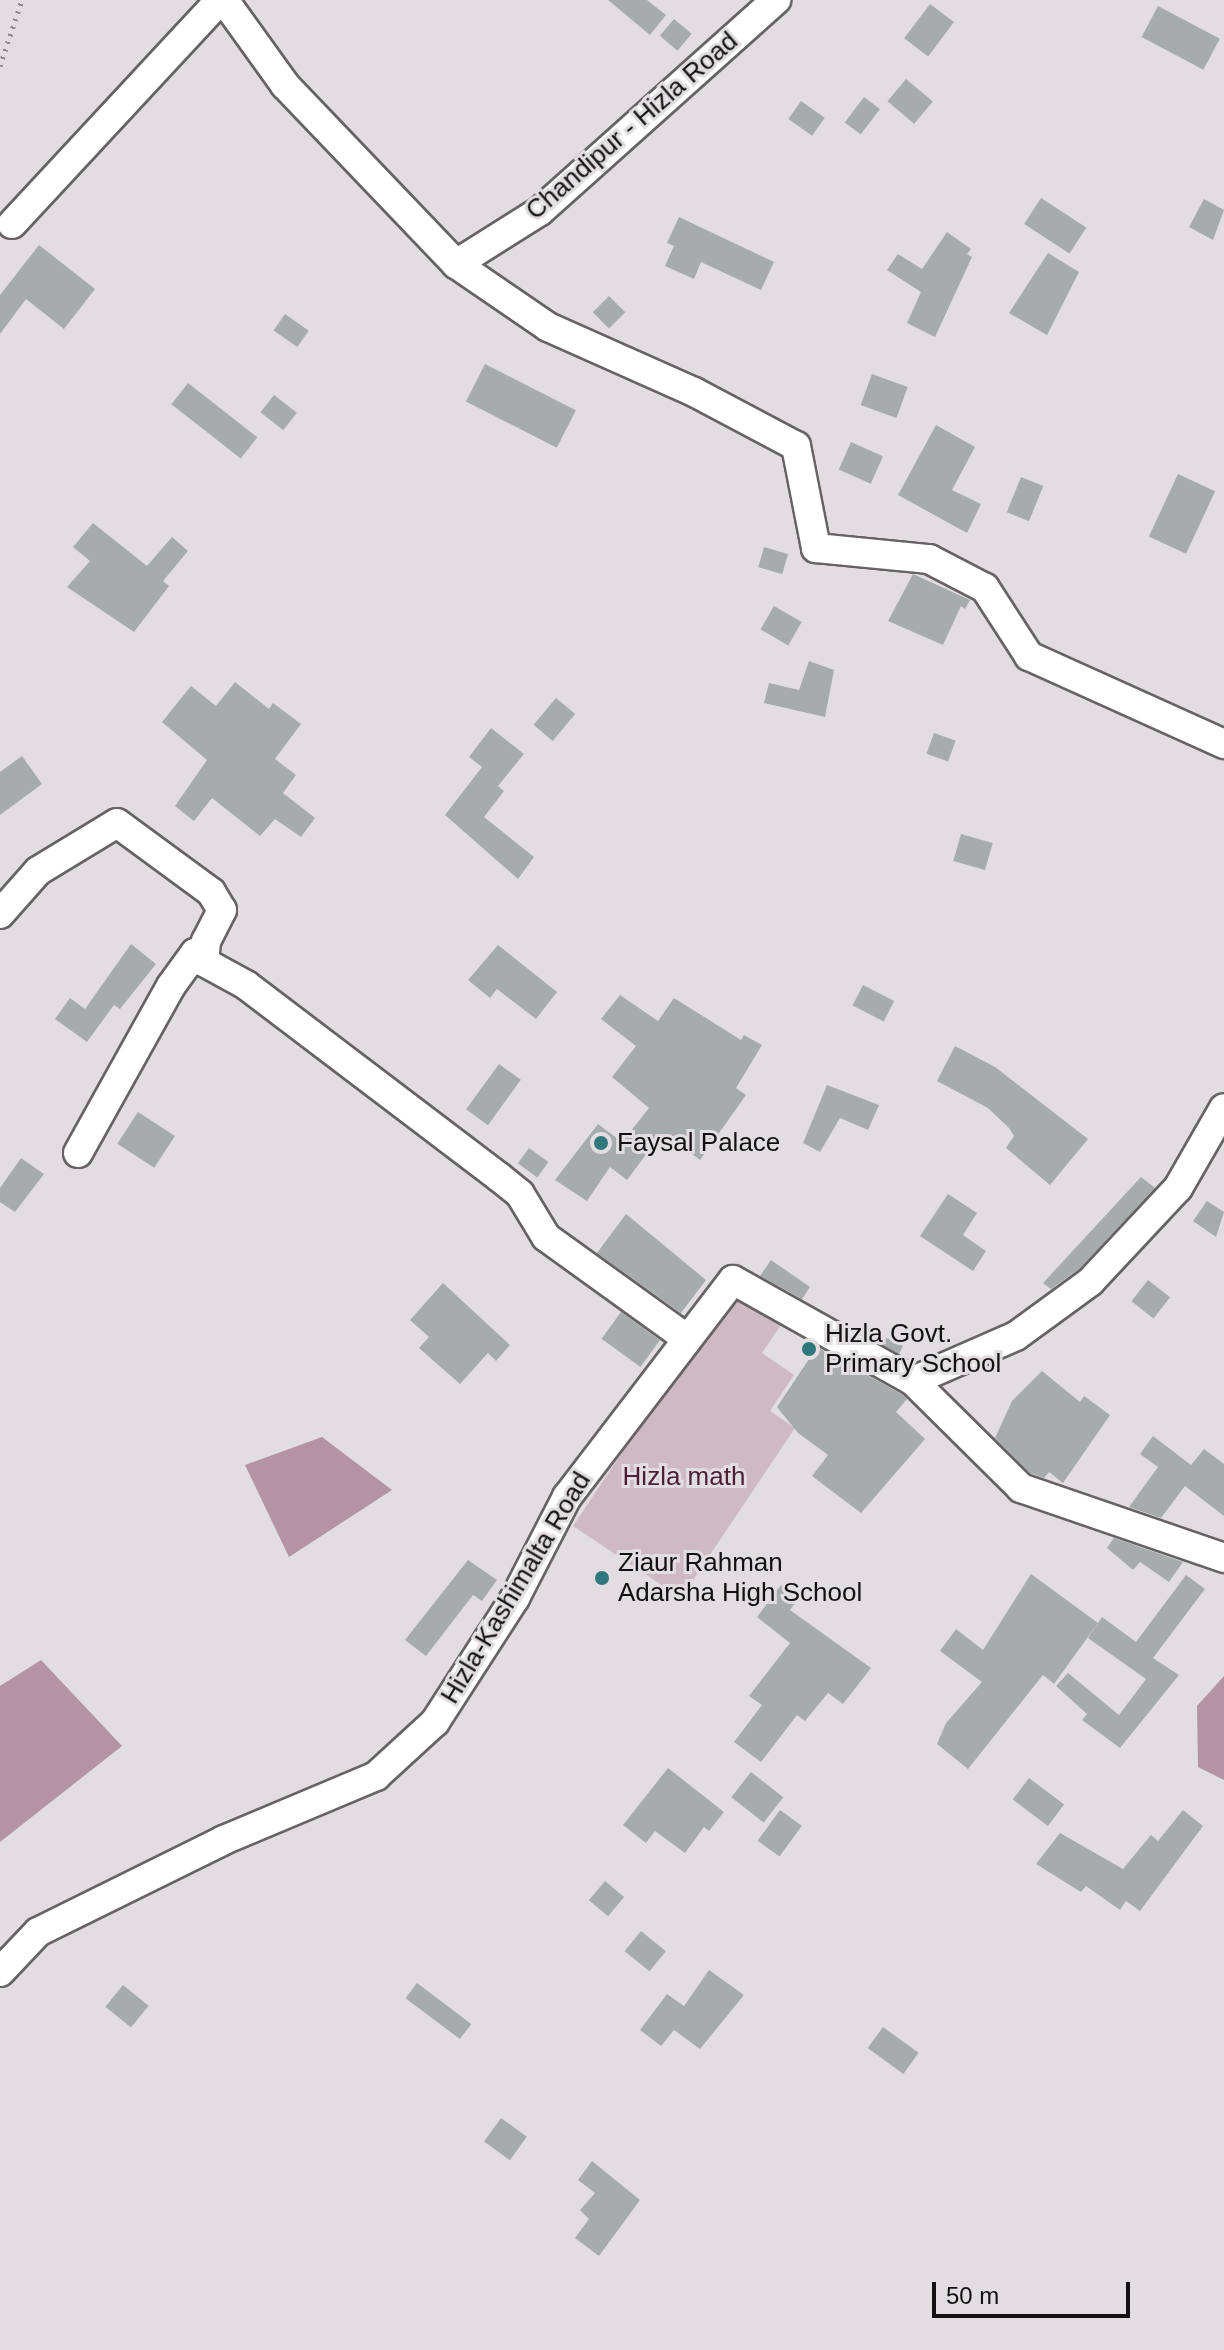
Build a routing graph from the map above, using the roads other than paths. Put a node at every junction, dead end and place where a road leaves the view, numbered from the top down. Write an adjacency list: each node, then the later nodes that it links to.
1 (222, 0): 3 (street); 4 (street)
2 (776, 0): 4 (street, Chandipur - Hizla Road)
3 (12, 224)
4 (456, 264): 5 (street)
5 (1224, 744)
6 (0, 914): 7 (street)
7 (204, 962): 9 (street); 10 (street)
8 (1224, 1108): 11 (street)
9 (78, 1153)
10 (686, 1338): 11 (street, Hizla-Kashimalta Road); 13 (street, Hizla-Kashimalta Road)
11 (913, 1381): 12 (street)
12 (1224, 1558)
13 (0, 1972)

